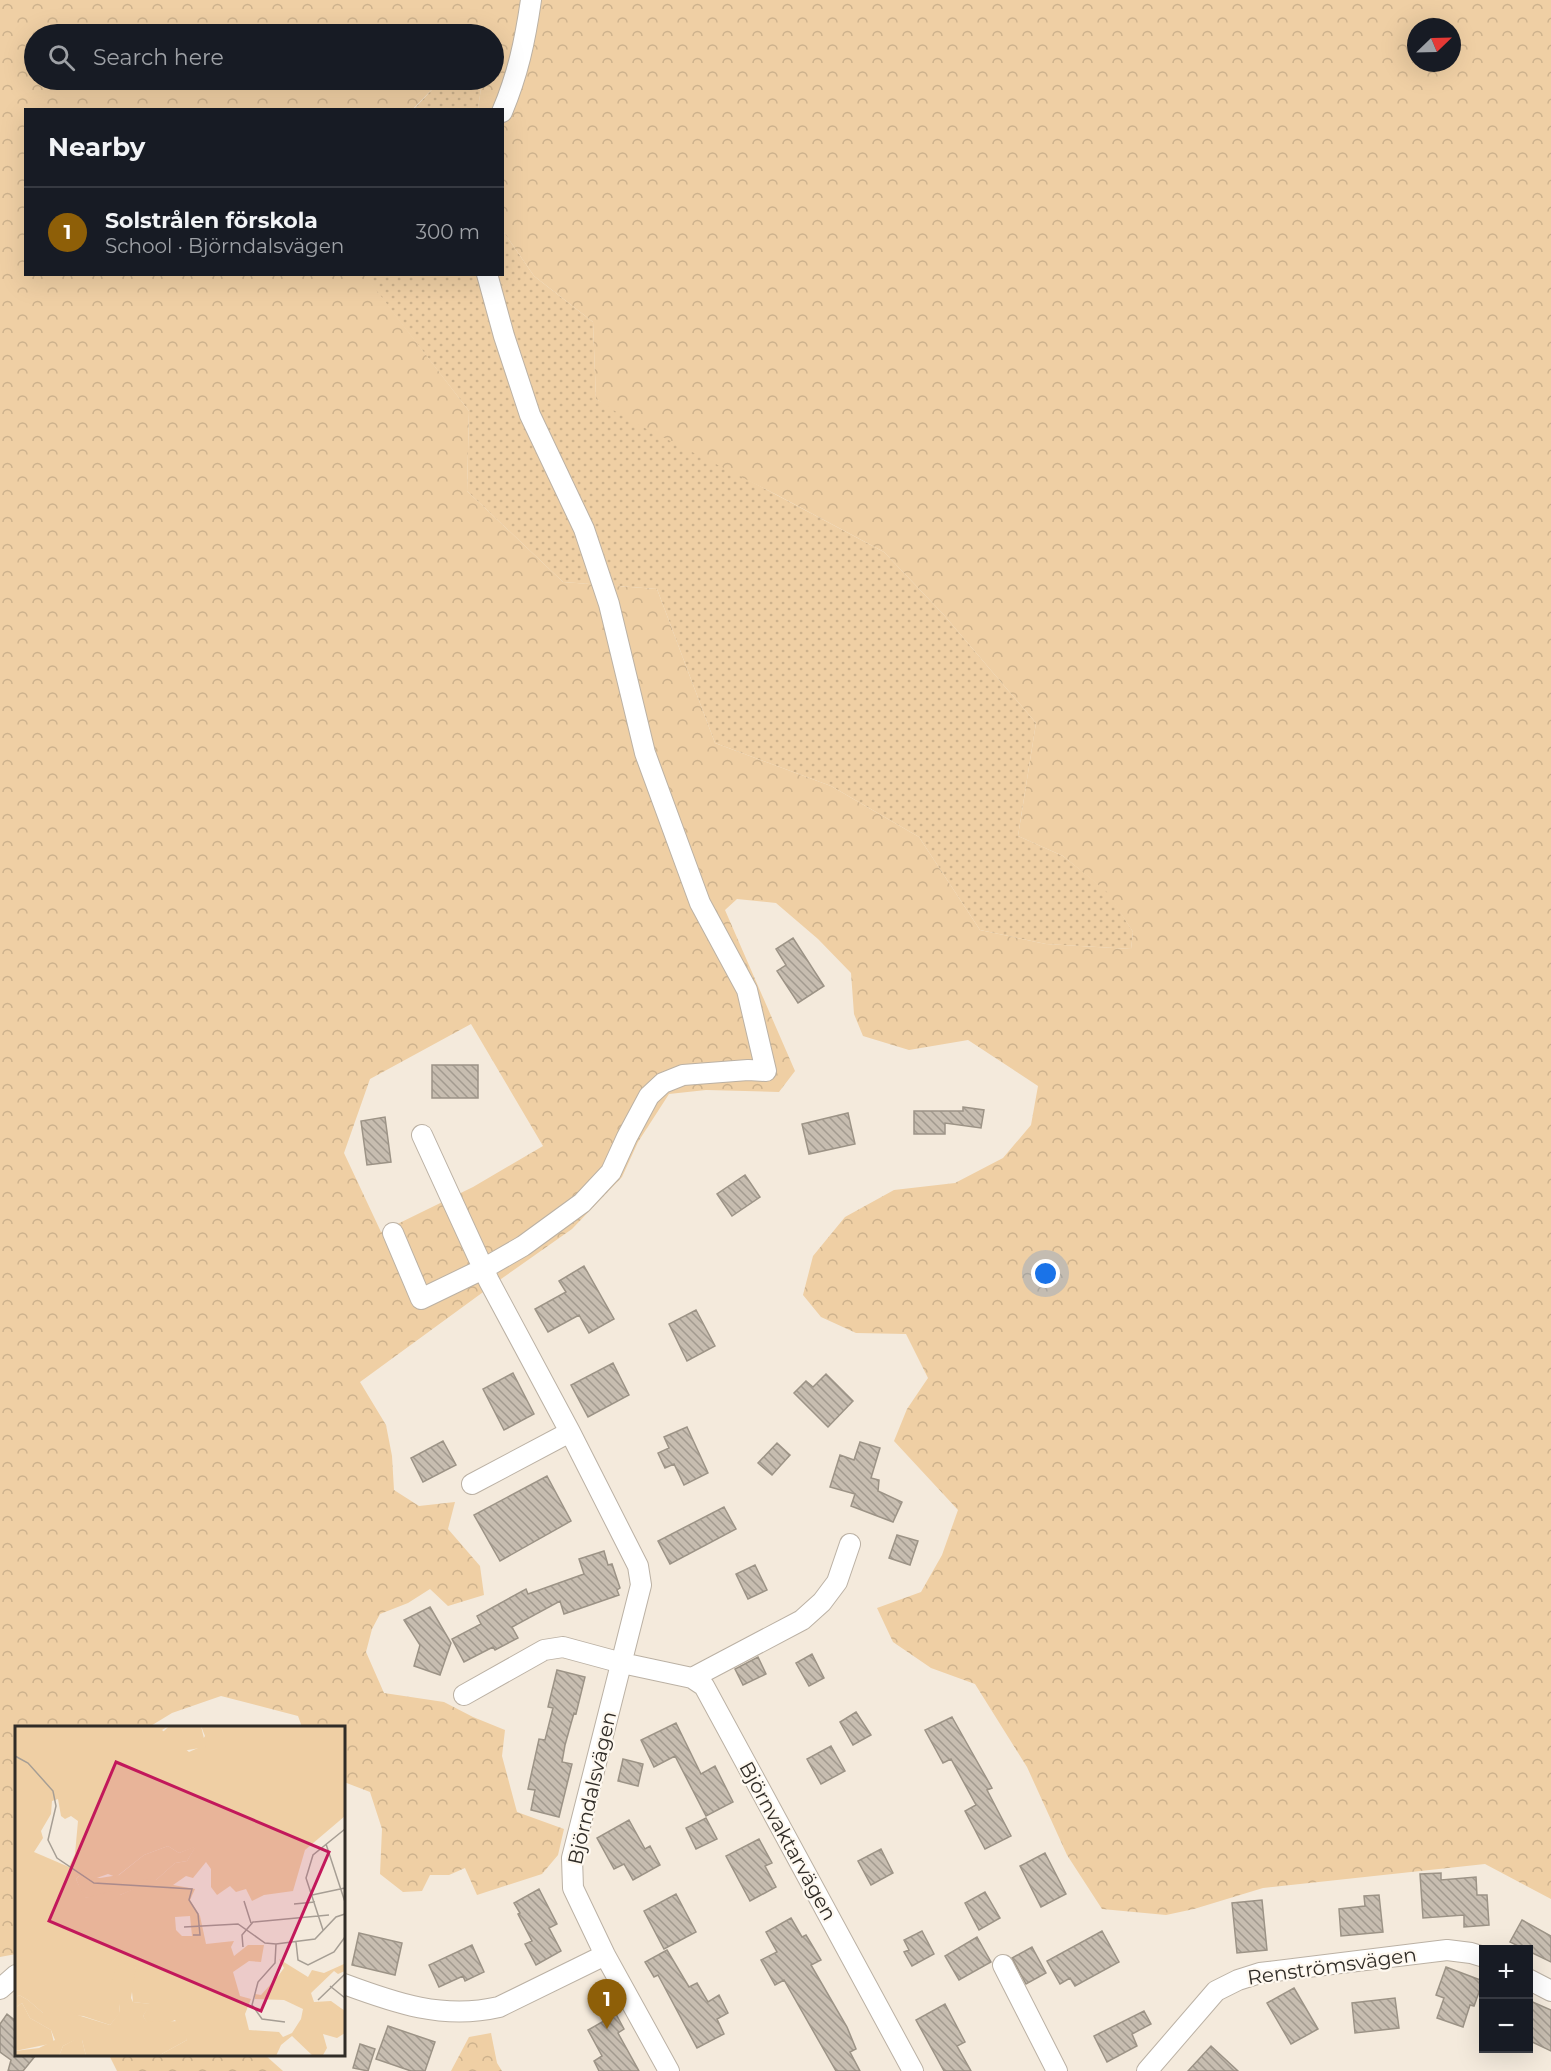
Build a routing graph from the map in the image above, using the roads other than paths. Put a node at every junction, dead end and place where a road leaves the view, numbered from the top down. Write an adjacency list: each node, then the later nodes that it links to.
1 (531, 0): 2 (street)
2 (504, 108)
3 (488, 276): 6 (street)
4 (422, 1135): 6 (street, Björndalsvägen)
5 (393, 1233): 6 (street)
6 (483, 1269): 7 (street, Björndalsvägen)
7 (570, 1432): 8 (street); 10 (street, Björndalsvägen)
8 (472, 1484)
9 (850, 1544): 11 (street)
10 (622, 1663): 11 (street); 12 (street); 13 (street, Björndalsvägen)
11 (692, 1678): 22 (street, Björnvaktarvägen)
12 (464, 1695)
13 (605, 1955): 18 (street); 21 (street, Björndalsvägen)
14 (1479, 1955): 24 (street, Renströmsvägen)
15 (1003, 1965): 23 (street)
16 (15, 1976): 19 (street)
17 (1533, 1982): 20 (street)
18 (345, 1984)
19 (0, 1989)
20 (1551, 1991)
21 (669, 2071)
22 (913, 2071)
23 (1057, 2071)
24 (1147, 2071)

